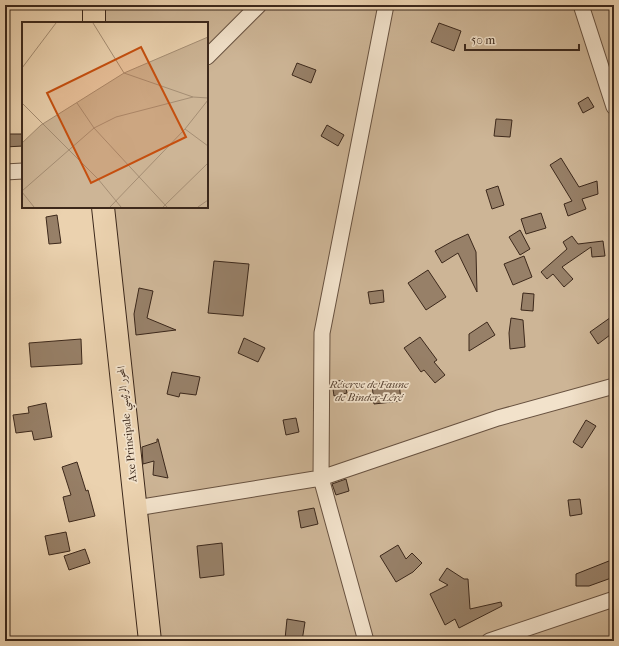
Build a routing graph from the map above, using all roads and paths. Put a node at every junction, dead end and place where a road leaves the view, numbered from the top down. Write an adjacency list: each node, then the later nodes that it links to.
1 (94, 5): 5 (main road)
2 (259, 5): 6 (street)
3 (386, 5): 12 (street)
4 (581, 5): 7 (street)
5 (94, 22)
6 (208, 56)
7 (614, 107)
8 (22, 171): 9 (street)
9 (5, 172)
10 (103, 208): 13 (main road, Axe Principale المحور الرئيسي)
11 (614, 386): 12 (street)
12 (321, 478): 13 (street); 16 (street)
13 (136, 508): 15 (main road, Axe Principale المحور الرئيسي)
14 (614, 599): 17 (street)
15 (150, 641)
16 (366, 641)
17 (489, 641)

